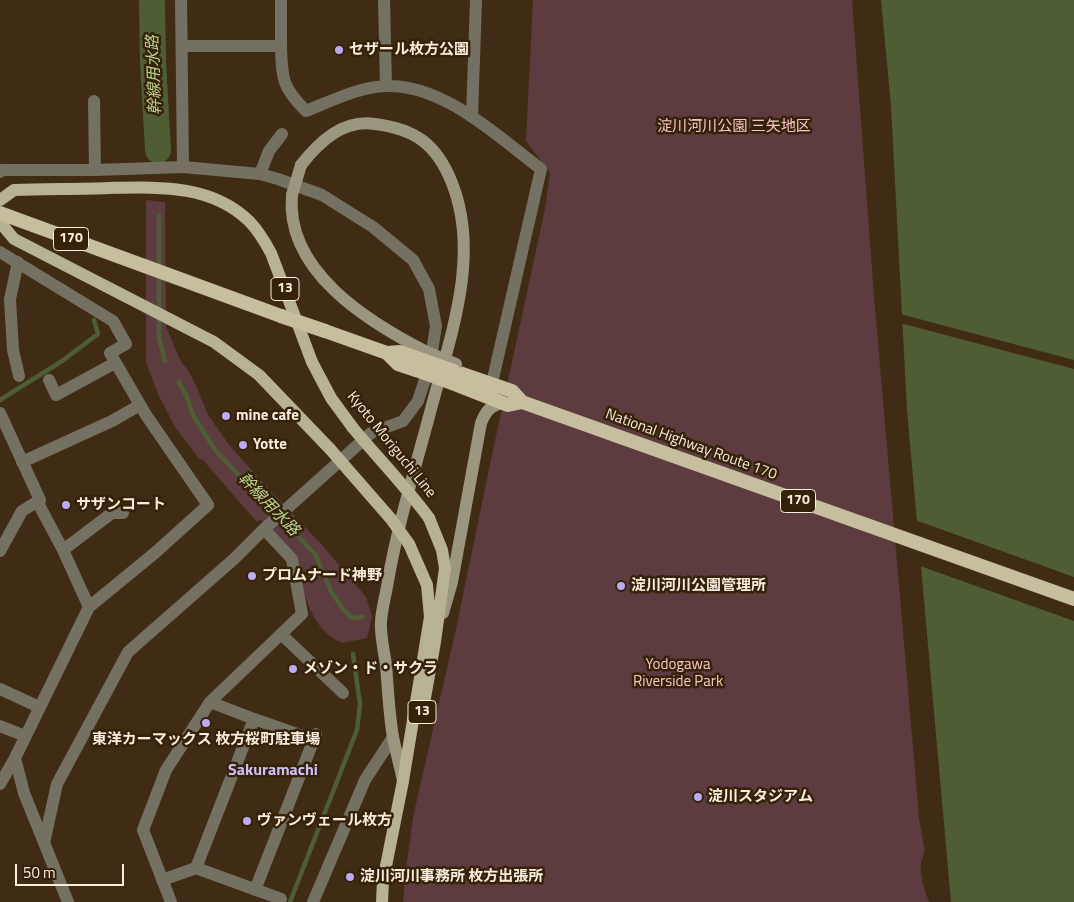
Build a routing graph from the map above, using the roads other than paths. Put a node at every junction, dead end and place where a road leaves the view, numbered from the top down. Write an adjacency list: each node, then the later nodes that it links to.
1 (181, 0): 5 (street)
2 (281, 0): 6 (street)
3 (384, 0): 7 (street)
4 (476, 0): 9 (street)
5 (182, 46): 6 (street); 11 (street)
6 (281, 46): 7 (street)
7 (386, 86): 9 (street)
8 (94, 101): 12 (street)
9 (472, 117): 25 (street)
10 (282, 134): 14 (street)
11 (182, 167): 12 (street); 14 (street)
12 (96, 170): 13 (street)
13 (0, 172)
14 (260, 174): 33 (street)
15 (0, 200): 39 (main road, Kyoto Moriguchi Line / 13, bridge)
16 (0, 212): 20 (highway, National Highway Route 170 / 170, bridge)
17 (0, 222): 49 (main road, Kyoto Moriguchi Line / 13, bridge)
18 (0, 252): 19 (street)
19 (18, 262): 21 (street); 23 (street)
20 (421, 360): 22 (highway, National Highway Route 170 / 170, bridge); 22 (main road, bridge); 47 (main road, bridge)
21 (115, 362): 24 (street); 27 (street)
22 (456, 373): 25 (highway, National Highway Route 170 / 170); 26 (highway, National Highway Route 170 / 170)
23 (19, 376)
24 (48, 380)
25 (492, 383): 26 (highway, National Highway Route 170 / 170)
26 (511, 403): 36 (highway, National Highway Route 170 / 170); 39 (main road)
27 (140, 405): 30 (street); 37 (street)
28 (0, 413): 29 (street)
29 (5, 436): 30 (street)
30 (22, 462): 31 (street)
31 (40, 500): 34 (street); 35 (street)
32 (123, 513): 34 (street)
33 (264, 529): 38 (street); 51 (street)
34 (63, 550): 37 (street)
35 (0, 551)
36 (1074, 600)
37 (89, 607): 43 (street)
38 (281, 634): 41 (street); 42 (street)
39 (435, 642): 49 (main road, Kyoto Moriguchi Line / 13)
40 (0, 689): 43 (street)
41 (343, 693)
42 (210, 702): 44 (street); 53 (street)
43 (39, 708): 46 (street)
44 (254, 719): 52 (street); 54 (street)
45 (0, 726): 46 (street)
46 (25, 736): 48 (street)
47 (393, 737): 49 (main road); 58 (street)
48 (16, 758): 50 (street); 51 (street)
49 (403, 781): 59 (main road, Kyoto Moriguchi Line / 13)
50 (0, 784)
51 (44, 842): 56 (street)
52 (196, 868): 53 (street); 54 (street)
53 (162, 880): 57 (street)
54 (255, 890): 55 (street)
55 (281, 900)
56 (68, 902)
57 (171, 902)
58 (313, 902)
59 (382, 902)

